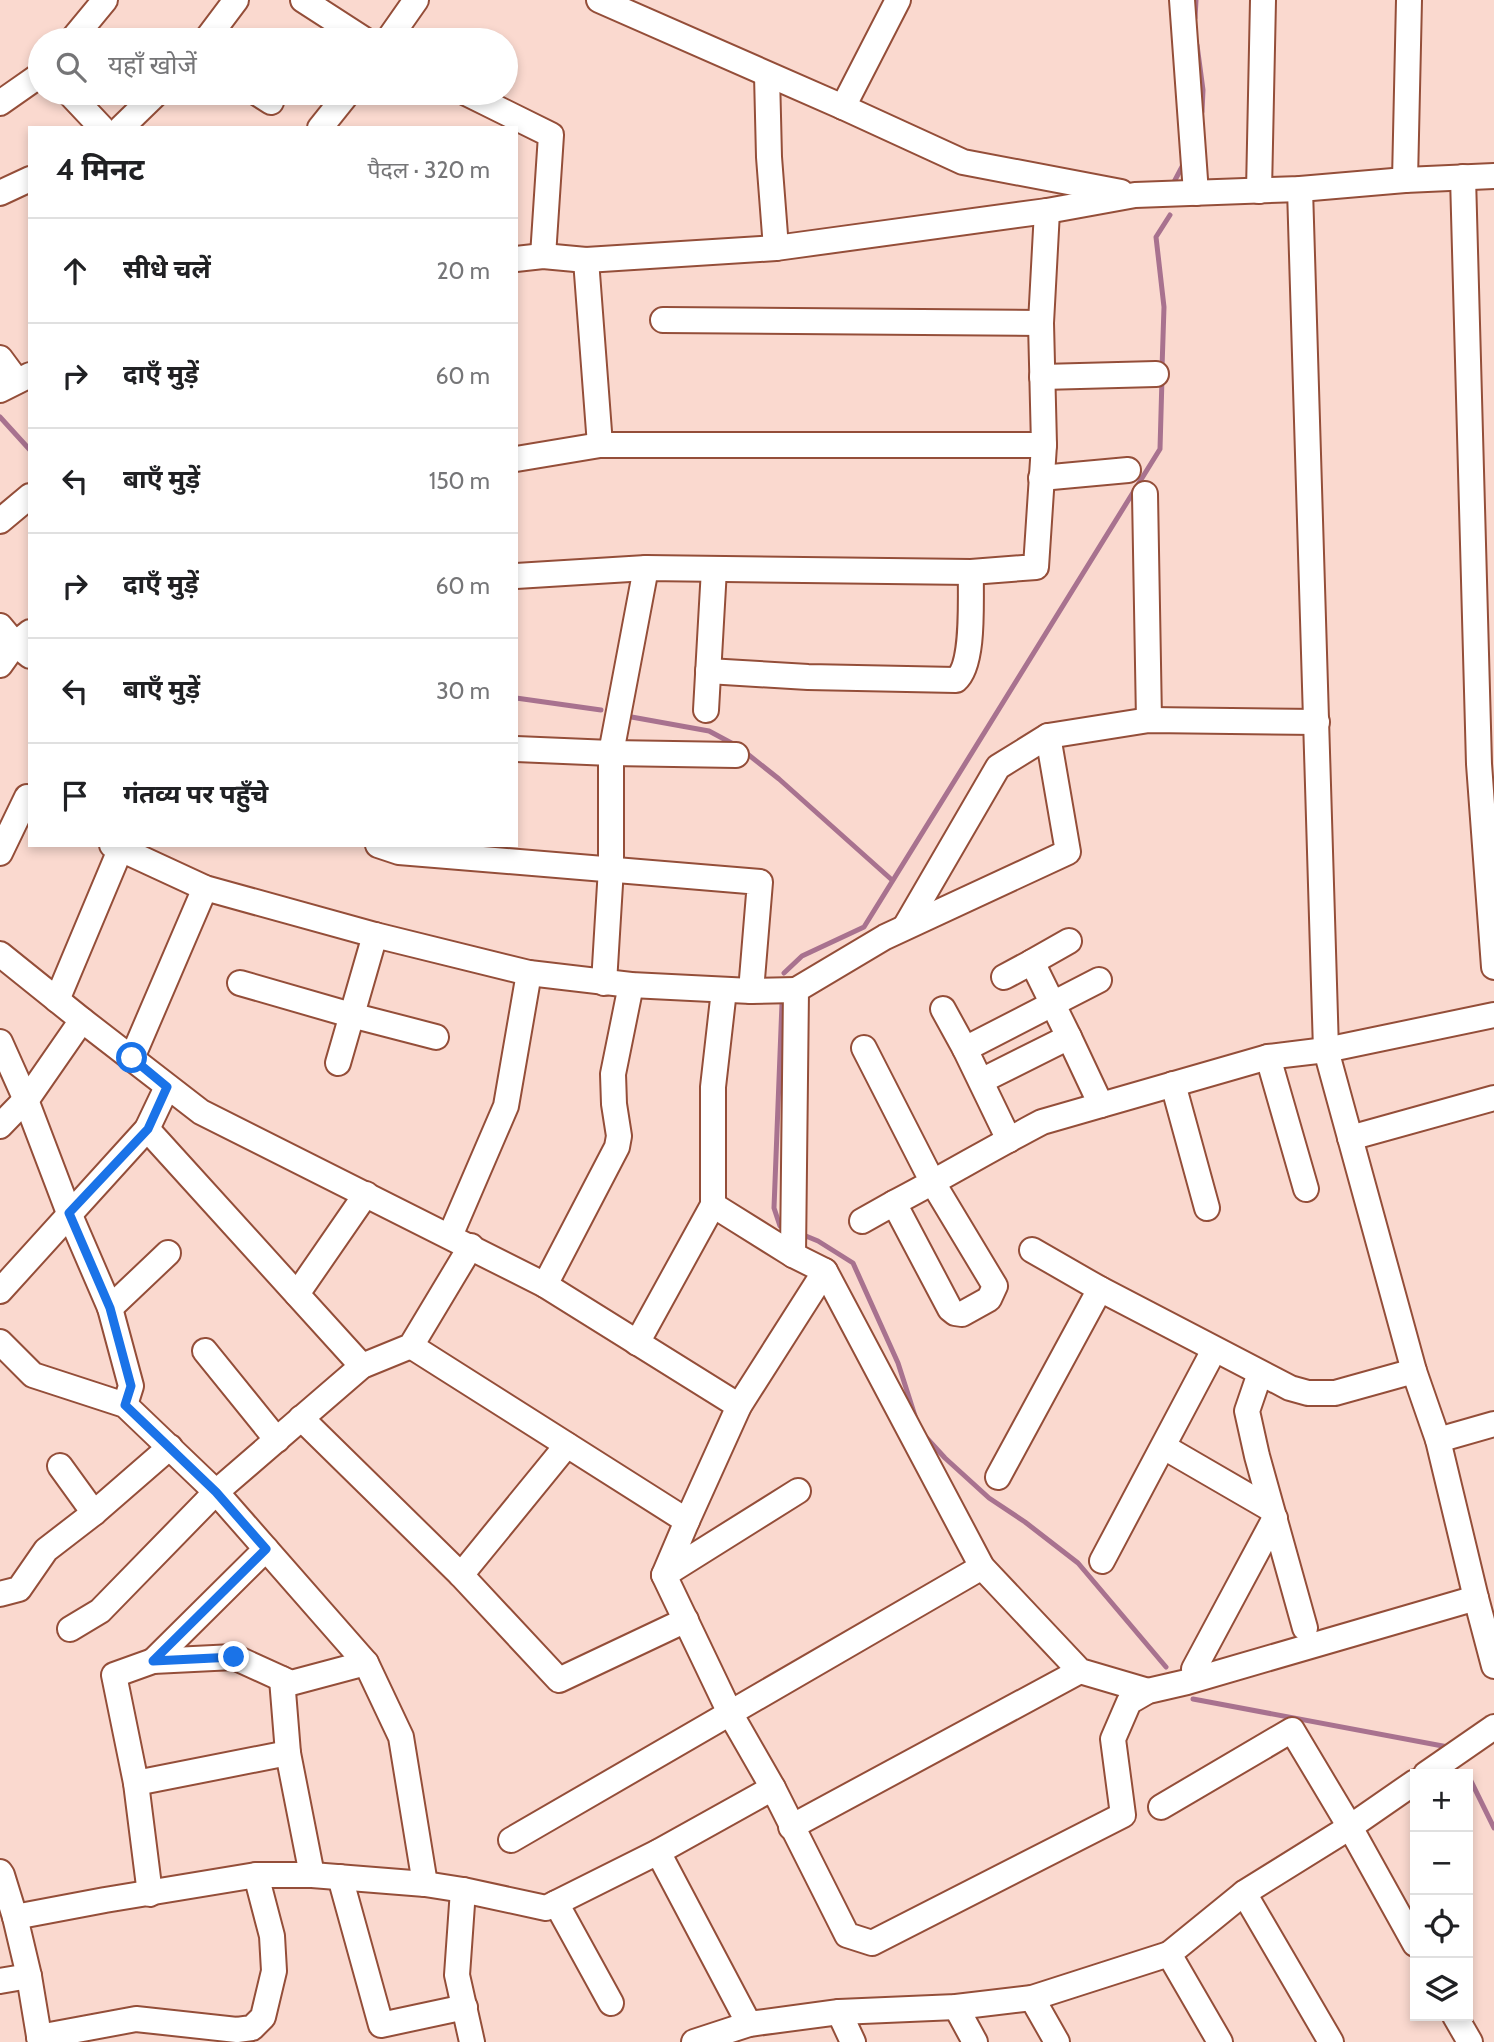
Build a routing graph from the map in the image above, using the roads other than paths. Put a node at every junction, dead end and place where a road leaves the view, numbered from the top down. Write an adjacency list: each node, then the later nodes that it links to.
1 (106, 0): 10 (street)
2 (236, 0): 11 (street)
3 (303, 0): 12 (street)
4 (416, 0): 13 (street)
5 (599, 0): 14 (street)
6 (898, 0): 21 (street)
7 (1182, 0): 31 (street)
8 (1263, 0): 30 (street)
9 (1409, 0): 28 (street)
10 (82, 28)
11 (215, 28)
12 (346, 28)
13 (396, 28)
14 (767, 75): 21 (street); 35 (street)
15 (28, 83): 16 (street)
16 (0, 103)
17 (80, 105): 22 (street)
18 (144, 105): 23 (street)
19 (338, 105): 24 (street)
20 (490, 105): 36 (street)
21 (843, 107): 33 (street)
22 (100, 126)
23 (123, 126)
24 (322, 126)
25 (1494, 176): 26 (street)
26 (1463, 177): 28 (street); 67 (street)
27 (28, 180): 32 (street)
28 (1405, 180): 29 (street)
29 (1300, 189): 30 (street); 62 (street)
30 (1259, 191): 31 (street)
31 (1196, 192): 33 (street)
32 (0, 193)
33 (1135, 195): 34 (street)
34 (1046, 211): 35 (street); 40 (street)
35 (776, 248): 38 (street)
36 (543, 256): 37 (street); 38 (street)
37 (518, 259)
38 (586, 260): 45 (street)
39 (663, 320): 40 (street)
40 (1041, 323): 43 (street)
41 (0, 358): 44 (street)
42 (1156, 374): 43 (street)
43 (1042, 377): 46 (street)
44 (16, 382)
45 (600, 445): 46 (street); 47 (street)
46 (1044, 445): 49 (street)
47 (518, 459)
48 (1128, 470): 49 (street)
49 (1041, 478): 55 (street)
50 (1145, 494): 61 (street)
51 (28, 498): 52 (street)
52 (0, 521)
53 (646, 568): 54 (street); 56 (street); 65 (street)
54 (714, 569): 55 (street); 59 (street)
55 (971, 572): 59 (street)
56 (518, 576)
57 (19, 640): 58 (street)
58 (0, 665)
59 (708, 671): 60 (street)
60 (706, 710)
61 (1149, 720): 62 (street); 63 (street)
62 (1317, 722): 100 (street)
63 (1048, 736): 74 (street); 74 (street)
64 (518, 749): 65 (street)
65 (611, 753): 66 (street); 72 (street)
66 (736, 755)
67 (1487, 763): 79 (street)
68 (28, 797): 71 (street)
69 (116, 847): 73 (street); 89 (street)
70 (384, 847): 72 (street)
71 (0, 853)
72 (611, 868): 84 (street); 88 (street)
73 (205, 888): 75 (street); 102 (street)
74 (905, 928): 87 (street)
75 (374, 935): 80 (street); 92 (street)
76 (1069, 941): 78 (street)
77 (0, 954): 89 (street)
78 (1032, 962): 81 (street); 90 (street)
79 (1494, 967)
80 (529, 973): 84 (street); 122 (street)
81 (1004, 978)
82 (1099, 980): 90 (street)
83 (240, 983): 92 (street)
84 (604, 983): 85 (street)
85 (631, 985): 86 (street); 127 (street)
86 (724, 989): 88 (street); 118 (street)
87 (796, 990): 88 (street); 125 (street)
88 (751, 991)
89 (57, 1000): 94 (street)
90 (1053, 1003): 96 (street); 99 (street)
91 (943, 1009): 99 (street)
92 (351, 1015): 95 (street); 103 (street)
93 (1494, 1015): 100 (street)
94 (82, 1020): 102 (street); 108 (street)
95 (436, 1037)
96 (1069, 1037): 104 (street); 109 (street)
97 (0, 1042): 108 (street)
98 (864, 1048): 114 (street)
99 (965, 1049): 104 (street)
100 (1326, 1050): 101 (street); 112 (street)
101 (1268, 1057): 105 (street); 115 (street)
102 (132, 1058): 106 (street)
103 (338, 1063)
104 (981, 1081): 113 (street)
105 (1173, 1084): 109 (street); 119 (street)
106 (167, 1087): 111 (street); 116 (street)
107 (1494, 1098): 112 (street)
108 (26, 1100): 110 (street); 120 (street)
109 (1101, 1105): 113 (street)
110 (0, 1126)
111 (148, 1129): 120 (street); 130 (street)
112 (1350, 1138): 138 (street)
113 (1009, 1140): 114 (street)
114 (933, 1183): 117 (street); 117 (street)
115 (1306, 1189)
116 (366, 1194): 122 (street); 130 (street)
117 (894, 1203): 121 (street)
118 (713, 1205): 125 (street); 133 (street)
119 (1208, 1208)
120 (69, 1213): 129 (street); 131 (street)
121 (862, 1221)
122 (460, 1241): 127 (street); 134 (street)
123 (1032, 1250): 128 (street)
124 (168, 1253): 131 (street)
125 (793, 1255): 126 (street)
126 (825, 1271): 141 (street); 158 (street)
127 (545, 1285): 133 (street)
128 (1100, 1289): 135 (street); 150 (street)
129 (0, 1291)
130 (297, 1294): 137 (street)
131 (110, 1308): 140 (street)
132 (0, 1342): 140 (street)
133 (637, 1343): 141 (street)
134 (411, 1346): 137 (street); 146 (street)
135 (1214, 1350): 139 (street); 148 (street)
136 (205, 1351): 144 (street)
137 (362, 1366): 142 (street)
138 (1414, 1371): 139 (street); 145 (street)
139 (1260, 1373): 154 (street)
140 (125, 1405): 147 (street)
141 (739, 1406): 155 (street)
142 (301, 1418): 144 (street); 159 (street)
143 (1494, 1424): 145 (street)
144 (277, 1440): 152 (street)
145 (1438, 1440): 162 (street)
146 (567, 1445): 155 (street); 159 (street)
147 (170, 1447): 152 (street); 153 (street)
148 (1164, 1447): 154 (street); 157 (street)
149 (60, 1466): 153 (street)
150 (998, 1477)
151 (798, 1491): 160 (street)
152 (216, 1492): 156 (street); 165 (street)
153 (94, 1513): 161 (street)
154 (1273, 1514): 164 (street); 169 (street)
155 (687, 1521): 160 (street)
156 (266, 1549): 166 (street); 167 (street)
157 (1102, 1560)
158 (982, 1567): 170 (street); 173 (street)
159 (461, 1575): 163 (street)
160 (664, 1575): 163 (street)
161 (0, 1594)
162 (1476, 1598): 168 (street); 172 (street)
163 (686, 1620): 173 (street)
164 (1305, 1628)
165 (70, 1629)
166 (153, 1661): 171 (street); 177 (street)
167 (366, 1663): 171 (street); 189 (street)
168 (1494, 1666)
169 (1194, 1669)
170 (1080, 1671): 172 (street); 181 (street)
171 (282, 1679): 175 (street)
172 (1148, 1691): 181 (street)
173 (730, 1713): 179 (street); 183 (street)
174 (1494, 1727): 176 (street)
175 (288, 1753): 177 (street); 187 (street)
176 (1433, 1769)
177 (136, 1783): 192 (street)
178 (1410, 1785): 182 (street)
179 (773, 1788): 181 (street); 184 (street)
180 (1161, 1807): 182 (street)
181 (791, 1827)
182 (1350, 1827): 191 (street); 195 (street)
183 (512, 1840)
184 (659, 1852): 193 (street); 205 (street)
185 (0, 1872): 194 (street)
186 (256, 1875): 187 (street); 192 (street); 206 (street)
187 (312, 1875): 188 (street)
188 (340, 1877): 189 (street); 201 (street)
189 (425, 1884): 190 (street)
190 (463, 1890): 193 (street); 201 (street)
191 (1244, 1893): 196 (street); 213 (street)
192 (150, 1894): 194 (street)
193 (556, 1903): 200 (street)
194 (15, 1917): 197 (street)
195 (1410, 1935)
196 (1169, 1954): 199 (street); 212 (street)
197 (29, 1976): 198 (street); 206 (street)
198 (0, 1982)
199 (1032, 1998): 202 (street); 211 (street)
200 (611, 2003)
201 (465, 2007): 207 (street)
202 (957, 2007): 203 (street); 210 (street)
203 (839, 2012): 205 (street); 209 (street)
204 (1458, 2021): 214 (street)
205 (750, 2024): 208 (street)
206 (39, 2040)
207 (472, 2042)
208 (694, 2042)
209 (852, 2042)
210 (975, 2042)
211 (1057, 2042)
212 (1220, 2042)
213 (1331, 2042)
214 (1470, 2042)

